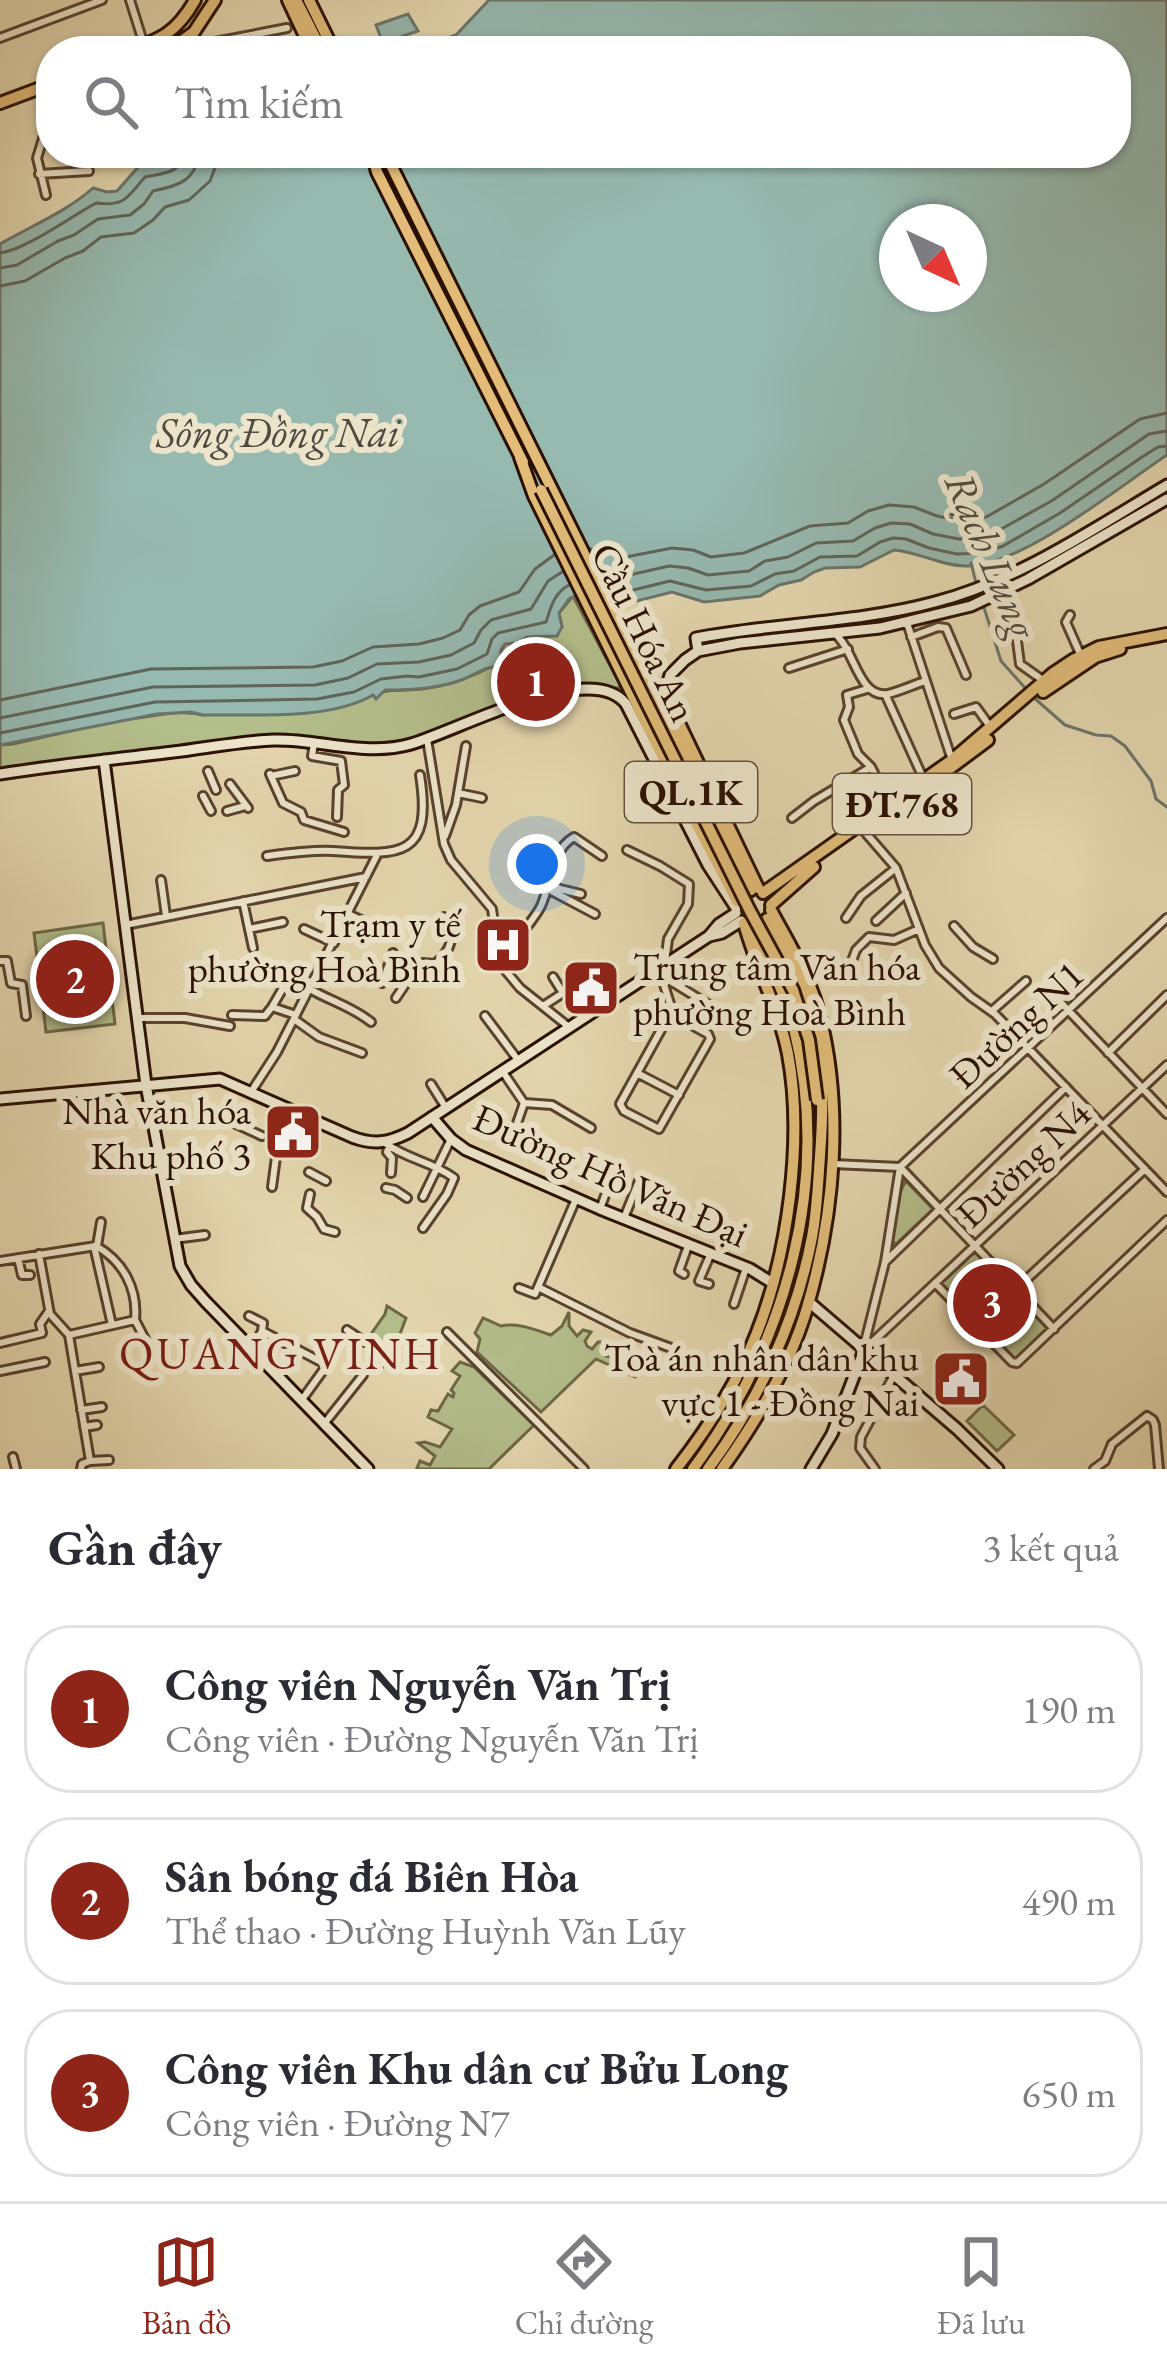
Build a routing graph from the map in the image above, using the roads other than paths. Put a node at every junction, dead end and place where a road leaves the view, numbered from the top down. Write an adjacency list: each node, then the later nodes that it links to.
1 (102, 0): 7 (street)
2 (130, 0): 9 (street)
3 (195, 0): 10 (main road)
4 (215, 0): 11 (main road)
5 (292, 0): 13 (main road); 14 (main road)
6 (309, 0): 15 (main road)
7 (74, 5): 16 (street)
8 (287, 28): 12 (street)
9 (141, 36)
10 (166, 36)
11 (190, 36)
12 (246, 36)
13 (306, 36)
14 (313, 36)
15 (327, 36)
16 (0, 38)
17 (36, 90): 18 (main road)
18 (0, 103)
19 (38, 168): 25 (street)
20 (374, 168): 24 (main road, Cầu Hóa An / QL.1K)
21 (376, 168): 24 (main road, Cầu Hóa An / QL.1K)
22 (392, 168): 47 (main road, Cầu Hóa An / QL.1K)
23 (89, 171): 25 (street)
24 (377, 172): 27 (main road, Cầu Hóa An / QL.1K)
25 (39, 174): 26 (street)
26 (46, 195)
27 (520, 457): 76 (main road, Cầu Hóa An / QL.1K, bridge); 151 (main road, Cầu Hóa An / QL.1K, bridge)
28 (1167, 485): 38 (main road)
29 (1167, 499): 32 (main road)
30 (1070, 615): 39 (street)
31 (1015, 625): 43 (street)
32 (877, 629): 33 (main road); 35 (street)
33 (835, 633): 34 (street); 37 (street); 38 (main road)
34 (796, 634)
35 (911, 637): 41 (street); 42 (street)
36 (1167, 638): 39 (main road, ĐT.768); 46 (main road, ĐT.768)
37 (848, 649): 40 (street); 44 (street)
38 (698, 651): 47 (main road)
39 (1081, 656): 43 (main road, ĐT.768)
40 (788, 668)
41 (966, 675)
42 (926, 681): 45 (street); 54 (street)
43 (1044, 681): 46 (main road, ĐT.768)
44 (867, 689): 45 (street); 55 (street)
45 (886, 694): 60 (street)
46 (1033, 696): 49 (main road, ĐT.768); 71 (main road, ĐT.768)
47 (660, 705): 74 (main road, QL.1K); 85 (main road, QL.1K)
48 (954, 714): 49 (street)
49 (991, 728): 54 (main road, ĐT.768)
50 (427, 739): 51 (main road); 73 (street); 81 (main road)
51 (314, 743): 53 (main road); 69 (street)
52 (466, 746): 63 (street)
53 (104, 760): 58 (main road); 100 (main road)
54 (952, 760): 60 (main road, ĐT.768)
55 (871, 767): 66 (street); 70 (street)
56 (208, 771): 62 (street)
57 (295, 771): 72 (street)
58 (0, 774)
59 (420, 775): 77 (street)
60 (924, 780): 66 (main road, ĐT.768)
61 (230, 784): 68 (street)
62 (216, 790)
63 (458, 794): 65 (street); 73 (street)
64 (203, 796): 67 (street)
65 (482, 798)
66 (890, 804): 85 (main road, ĐT.768)
67 (211, 811)
68 (226, 811)
69 (337, 818)
70 (792, 818)
71 (864, 831): 80 (street); 89 (main road, ĐT.768)
72 (344, 832)
73 (443, 839): 110 (street)
74 (727, 842): 76 (main road); 85 (main road, QL.1K)
75 (627, 850): 111 (street)
76 (711, 851): 81 (main road, QL.1K)
77 (377, 855): 78 (street); 82 (street)
78 (267, 856)
79 (602, 856): 84 (street)
80 (896, 868): 86 (street); 95 (street)
81 (718, 873): 92 (main road, QL.1K)
82 (366, 877): 88 (street); 90 (street)
83 (161, 880): 93 (street)
84 (547, 885): 87 (street); 91 (street); 110 (street)
85 (758, 891): 89 (main road); 92 (main road)
86 (906, 893): 97 (street); 104 (street)
87 (581, 894)
88 (243, 901): 93 (street); 102 (street)
89 (770, 911): 92 (main road); 151 (main road, QL.1K)
90 (348, 914): 99 (street); 105 (street)
91 (595, 914)
92 (741, 915): 111 (main road); 158 (main road, QL.1K); 167 (main road, QL.1K)
93 (166, 916): 100 (street)
94 (444, 917): 120 (street)
95 (846, 918)
96 (1167, 918): 123 (street, Đường N1)
97 (875, 921)
98 (284, 922): 102 (street)
99 (365, 922)
100 (125, 925): 131 (main road)
101 (954, 926): 108 (street)
102 (249, 929): 106 (street)
103 (304, 929): 105 (street)
104 (920, 929): 112 (street); 125 (street)
105 (334, 943): 118 (street)
106 (253, 948)
107 (394, 953): 116 (street)
108 (993, 959)
109 (0, 961): 126 (street)
110 (500, 962): 121 (street)
111 (662, 970): 124 (street); 129 (street); 134 (main road)
112 (848, 974)
113 (290, 976): 122 (street)
114 (553, 977): 121 (street)
115 (1026, 981): 125 (street)
116 (382, 983)
117 (1047, 988): 123 (street)
118 (310, 989): 130 (street); 132 (street)
119 (1167, 995): 136 (street)
120 (396, 998)
121 (543, 1006): 134 (street)
122 (272, 1007): 127 (street); 130 (street)
123 (1069, 1011): 135 (street, Đường N1); 136 (street)
124 (670, 1012): 141 (street); 147 (street)
125 (992, 1012): 135 (street)
126 (26, 1016)
127 (232, 1016)
128 (485, 1016): 138 (street)
129 (727, 1016)
130 (295, 1017): 137 (street); 146 (street)
131 (136, 1018): 133 (street); 143 (main road)
132 (371, 1022)
133 (230, 1026)
134 (569, 1027): 138 (main road)
135 (1030, 1048): 144 (street); 166 (street, Đường N1)
136 (1108, 1052): 145 (street)
137 (362, 1053)
138 (518, 1060): 140 (main road)
139 (1167, 1065): 145 (street, Đường N4)
140 (502, 1071): 149 (street); 150 (main road)
141 (637, 1073): 147 (street); 147 (street)
142 (431, 1084): 150 (street)
143 (146, 1085): 146 (main road); 148 (main road); 188 (main road)
144 (1066, 1087): 156 (street); 181 (street)
145 (1142, 1088): 153 (street); 156 (street, Đường N4)
146 (251, 1092): 152 (main road)
147 (679, 1095)
148 (0, 1099)
149 (524, 1103): 157 (street); 159 (street)
150 (446, 1108): 154 (main road)
151 (822, 1108): 158 (main road, QL.1K); 164 (main road, QL.1K); 164 (main road, QL.1K)
152 (289, 1110): 162 (main road); 173 (street)
153 (1167, 1114)
154 (431, 1117): 161 (main road, Đường Hồ Văn Đại); 162 (main road)
155 (234, 1123): 160 (street)
156 (1103, 1125): 168 (street); 191 (street, Đường N4)
157 (591, 1128)
158 (806, 1128): 167 (main road, QL.1K)
159 (514, 1132)
160 (262, 1136)
161 (451, 1139): 165 (street); 179 (main road, Đường Hồ Văn Đại)
162 (387, 1144): 165 (street); 170 (street)
163 (602, 1164): 180 (street)
164 (826, 1165): 166 (street); 206 (main road, QL.1K)
165 (437, 1167): 177 (street); 185 (street)
166 (900, 1167): 181 (street); 196 (street)
167 (799, 1169): 200 (main road, QL.1K); 206 (main road, QL.1K)
168 (1145, 1169): 175 (street); 205 (street)
169 (309, 1172): 171 (street)
170 (391, 1173)
171 (326, 1181)
172 (639, 1181): 182 (street)
173 (272, 1187)
174 (386, 1188): 178 (street)
175 (1167, 1192)
176 (310, 1193): 186 (street)
177 (423, 1197)
178 (407, 1198)
179 (576, 1198): 180 (main road, Đường Hồ Văn Đại); 203 (street)
180 (600, 1209): 182 (main road, Đường Hồ Văn Đại)
181 (937, 1209): 191 (street); 196 (street)
182 (623, 1218): 189 (main road, Đường Hồ Văn Đại)
183 (1167, 1220): 212 (street)
184 (101, 1222): 190 (street)
185 (423, 1228)
186 (335, 1232)
187 (205, 1234): 188 (street)
188 (174, 1239): 221 (main road)
189 (689, 1244): 192 (main road, Đường Hồ Văn Đại); 198 (street)
190 (95, 1246): 193 (street); 210 (street); 211 (street)
191 (974, 1246): 201 (street, Đường N4); 205 (street)
192 (711, 1253): 197 (main road, Đường Hồ Văn Đại); 202 (street)
193 (39, 1255): 194 (street); 208 (street)
194 (18, 1258): 195 (street); 199 (street)
195 (0, 1261)
196 (885, 1262): 223 (street)
197 (746, 1267): 200 (main road, Đường Hồ Văn Đại); 207 (street)
198 (684, 1274)
199 (31, 1275)
200 (771, 1282): 206 (main road); 246 (main road, QL.1K)
201 (935, 1283): 212 (street); 223 (street, Đường N4)
202 (709, 1284)
203 (538, 1287): 204 (street); 222 (street)
204 (519, 1288)
205 (1016, 1289): 212 (street)
206 (797, 1296): 223 (main road); 247 (main road, QL.1K); 248 (main road, QL.1K); 249 (main road, QL.1K)
207 (734, 1304)
208 (49, 1311): 216 (street); 218 (street)
209 (249, 1316): 214 (street)
210 (135, 1320): 211 (street); 219 (street)
211 (112, 1325): 216 (street)
212 (1054, 1329)
213 (347, 1330): 217 (street)
214 (262, 1331): 221 (street); 225 (street)
215 (447, 1333): 245 (street)
216 (69, 1335): 228 (street)
217 (365, 1342)
218 (0, 1343)
219 (146, 1343)
220 (321, 1345): 225 (street)
221 (252, 1349): 231 (main road)
222 (674, 1349)
223 (864, 1350): 230 (main road); 250 (main road)
224 (45, 1363): 227 (street)
225 (327, 1365): 231 (street)
226 (99, 1366): 228 (street)
227 (0, 1371)
228 (75, 1371): 233 (street)
229 (363, 1375): 234 (street)
230 (894, 1375): 240 (street); 241 (main road)
231 (301, 1401): 234 (main road)
232 (101, 1407): 233 (street)
233 (81, 1410): 236 (street)
234 (324, 1424): 244 (main road)
235 (97, 1425): 236 (street)
236 (84, 1427): 239 (street)
237 (13, 1457): 242 (street)
238 (110, 1460): 239 (street)
239 (90, 1461): 243 (street)
240 (868, 1461): 251 (street); 252 (street)
241 (991, 1466)
242 (16, 1469)
243 (80, 1469)
244 (368, 1469)
245 (584, 1469)
246 (676, 1469)
247 (693, 1469)
248 (708, 1469)
249 (722, 1469)
250 (811, 1469)
251 (860, 1469)
252 (875, 1469)
253 (1094, 1469): 254 (street)
254 (1159, 1469)

